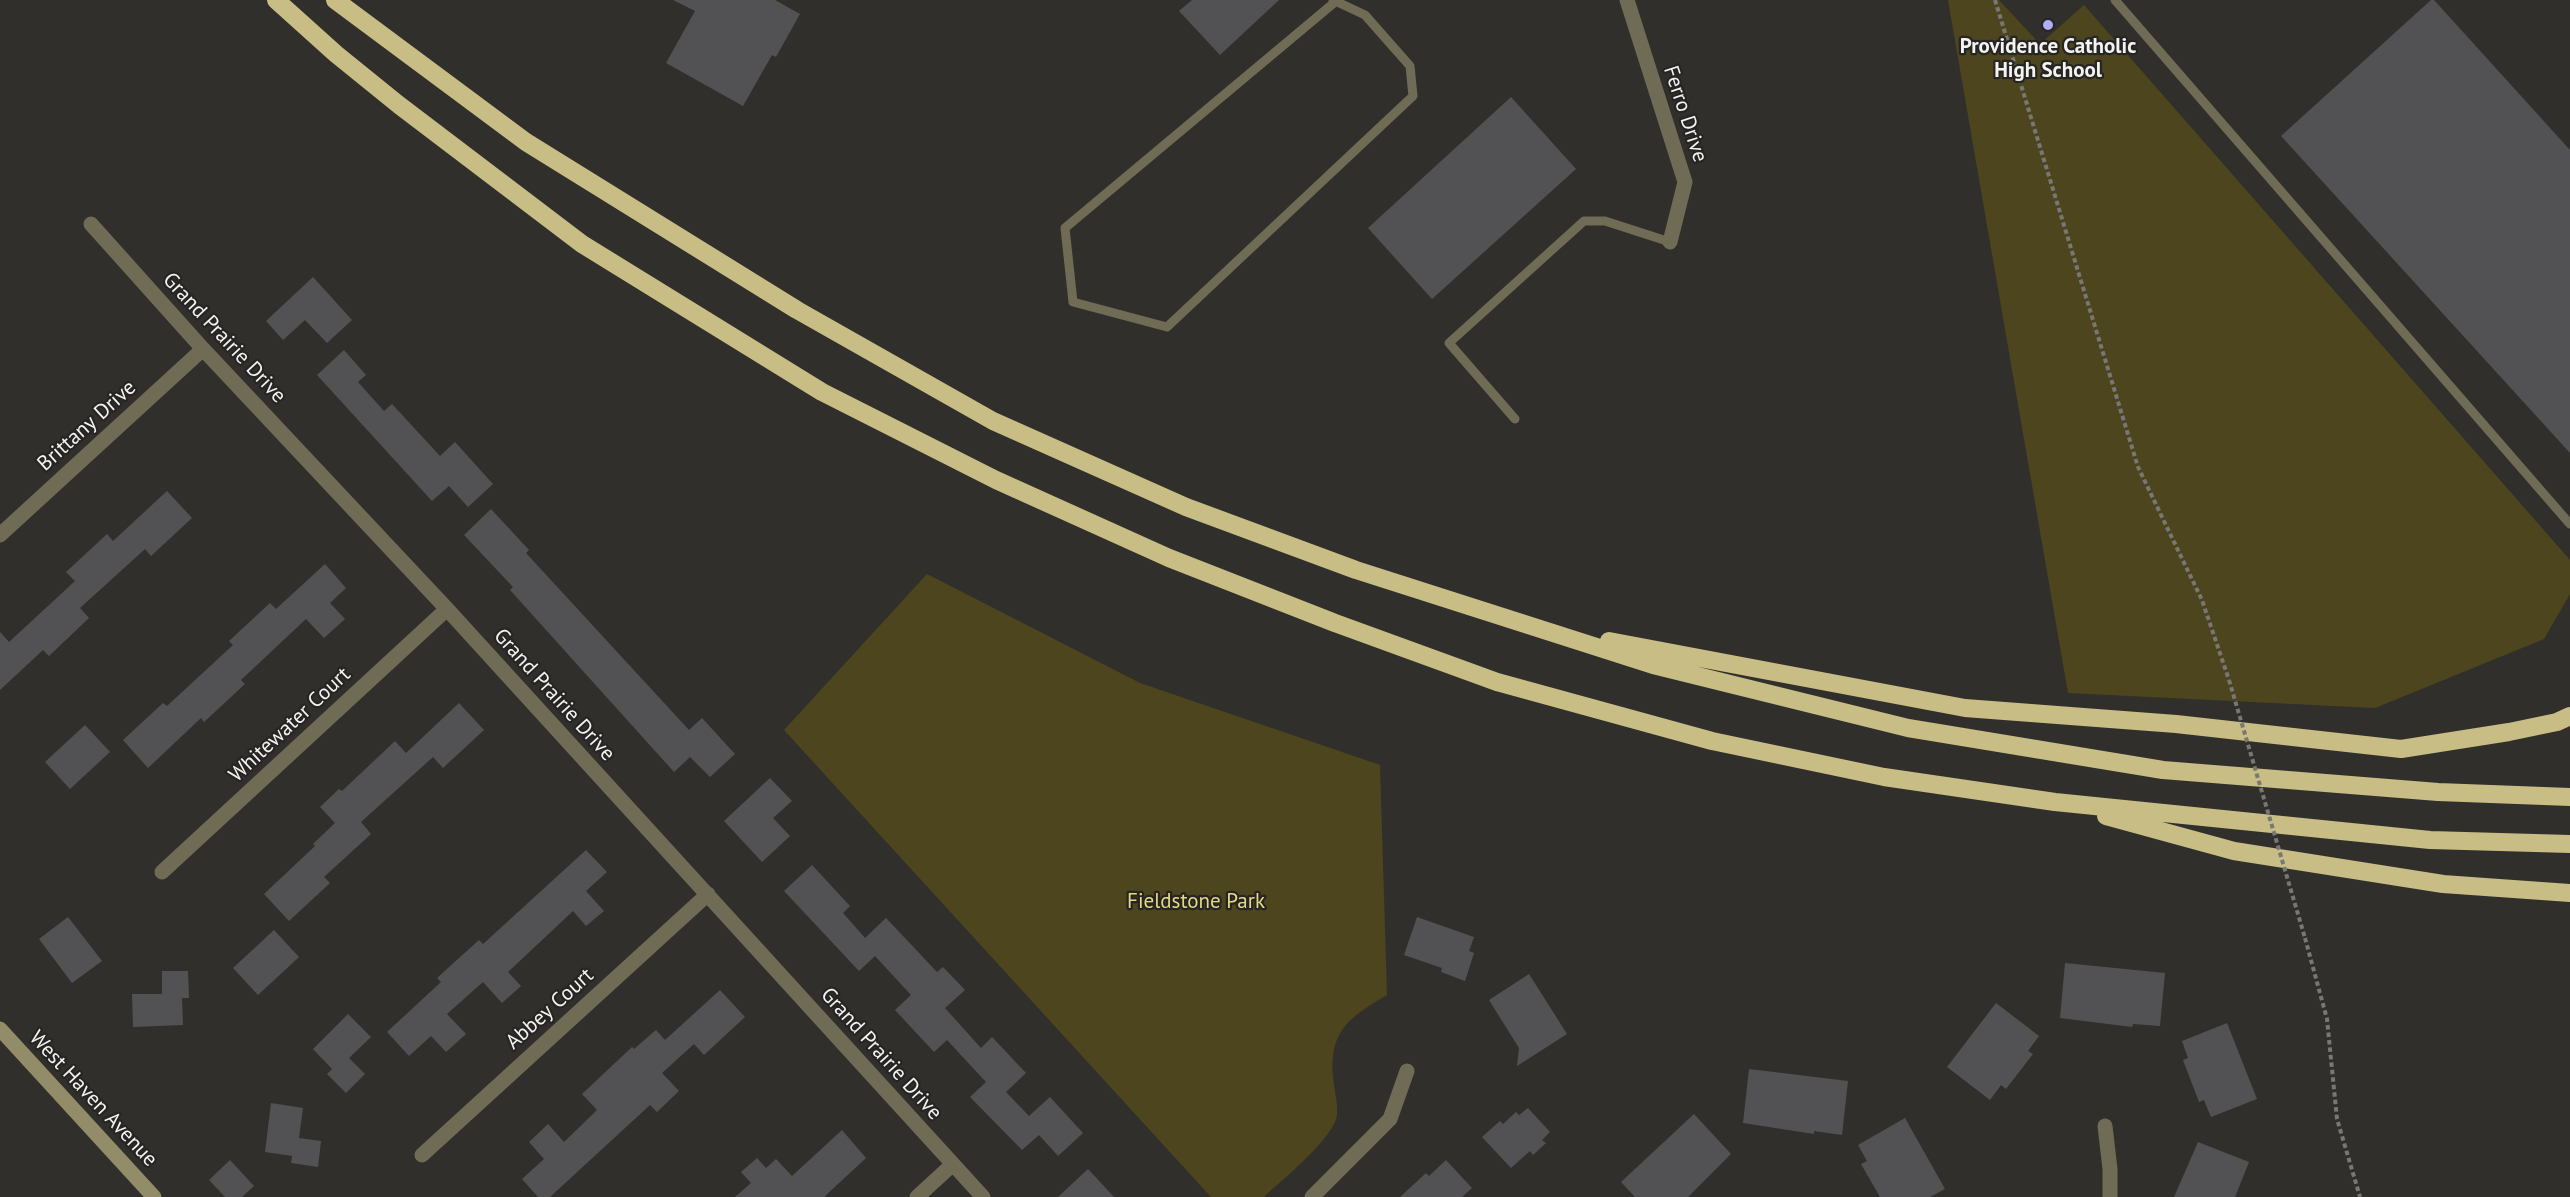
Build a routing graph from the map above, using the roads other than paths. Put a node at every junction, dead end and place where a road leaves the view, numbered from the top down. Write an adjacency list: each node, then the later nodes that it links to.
1 (276, 0): 16 (highway)
2 (334, 0): 13 (highway)
3 (1627, 0): 7 (street, Ferro Drive)
4 (2115, 0): 10 (lane)
5 (1334, 1): 5 (lane)
6 (91, 224): 8 (street, Grand Prairie Drive)
7 (1670, 242): 9 (lane)
8 (203, 349): 11 (street, Brittany Drive); 12 (street, Grand Prairie Drive)
9 (1515, 419)
10 (2570, 524)
11 (0, 535)
12 (447, 609): 18 (street, Whitewater Court); 20 (street, Grand Prairie Drive)
13 (1532, 627): 14 (highway); 15 (highway)
14 (2570, 716)
15 (2570, 797)
16 (2055, 802): 17 (highway); 19 (highway)
17 (2570, 844)
18 (162, 872)
19 (2570, 893)
20 (708, 894): 24 (street, Abbey Court); 25 (street, Grand Prairie Drive)
21 (0, 1029): 26 (street, West Haven Avenue)
22 (1407, 1071): 29 (street)
23 (2105, 1126): 30 (street)
24 (422, 1155)
25 (953, 1164): 27 (street); 28 (street, Grand Prairie Drive)
26 (154, 1197)
27 (917, 1197)
28 (983, 1197)
29 (1312, 1197)
30 (2110, 1197)

